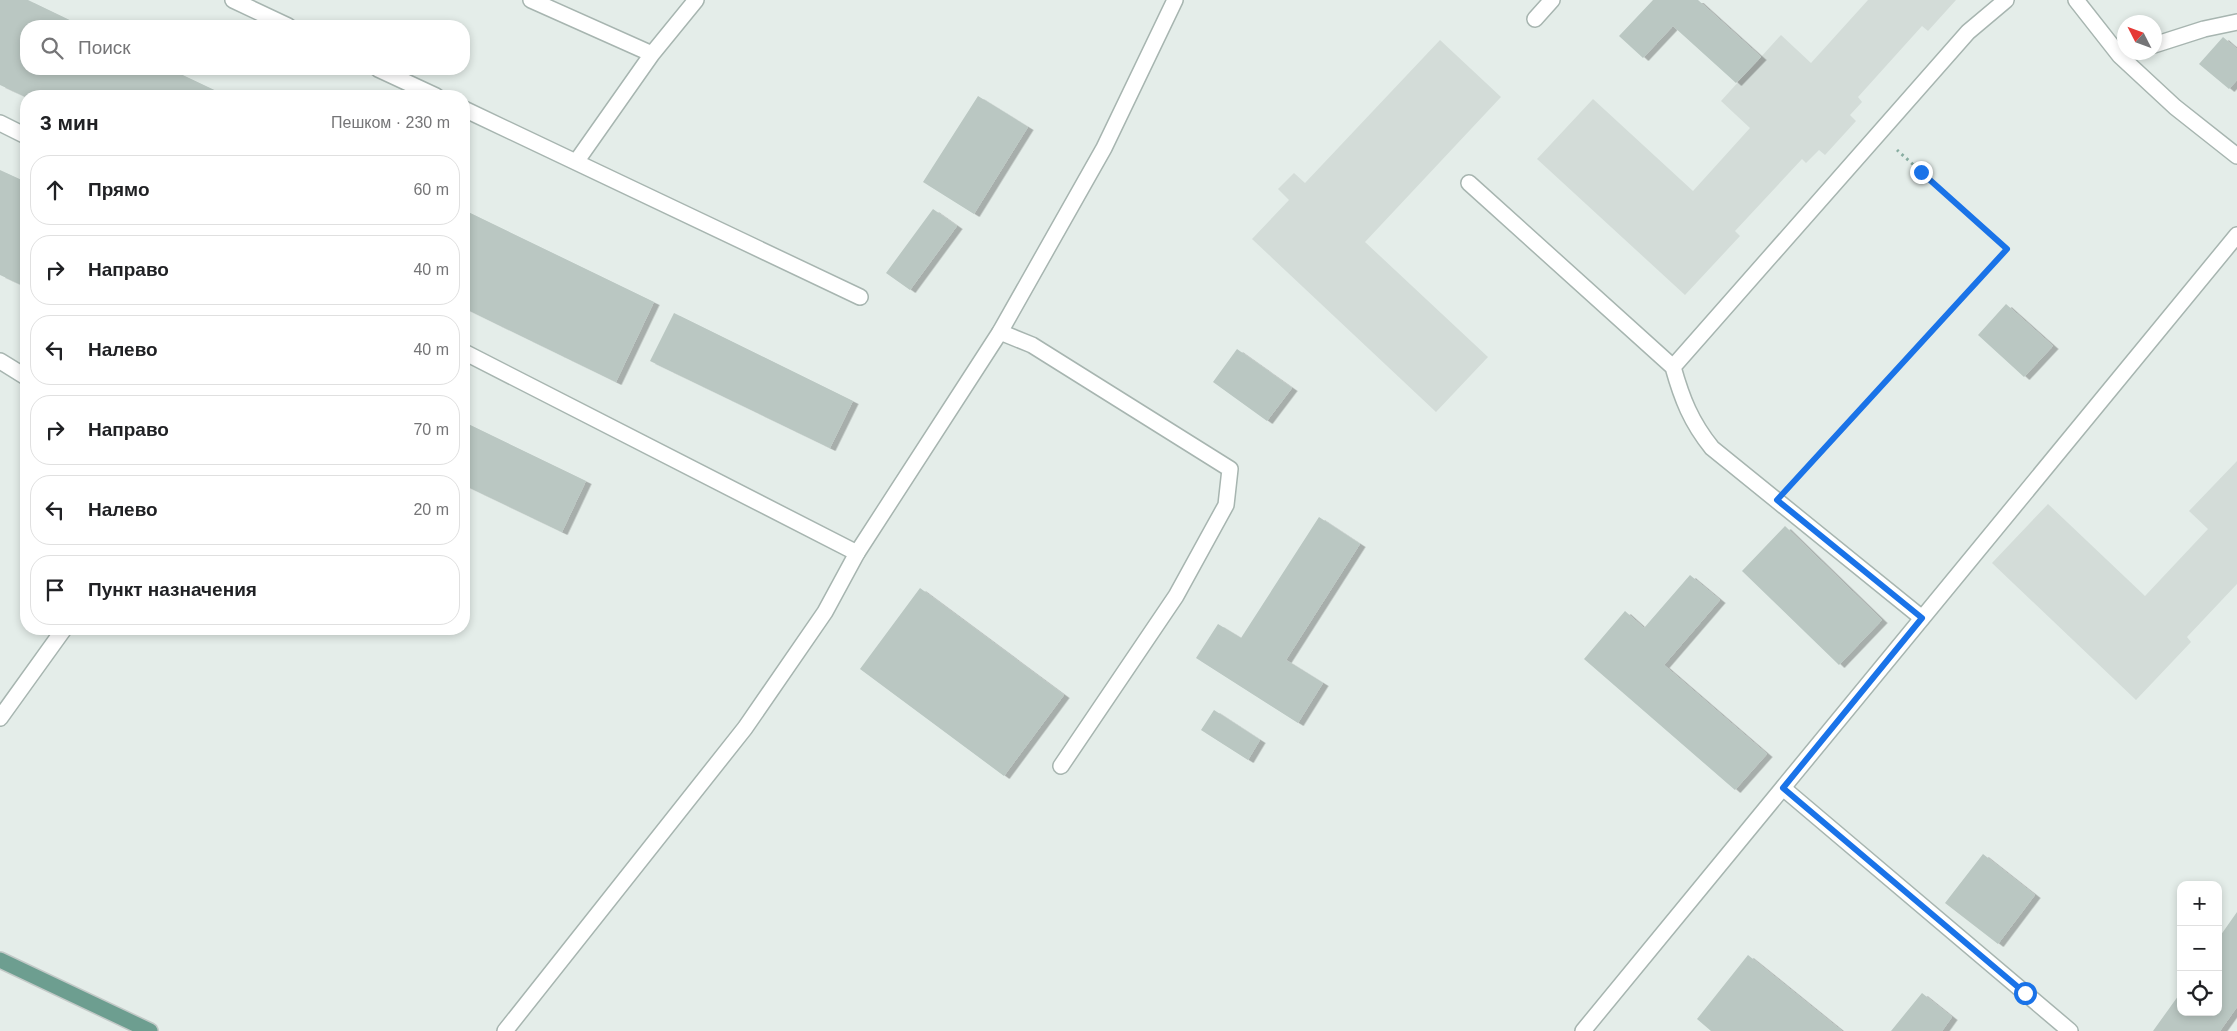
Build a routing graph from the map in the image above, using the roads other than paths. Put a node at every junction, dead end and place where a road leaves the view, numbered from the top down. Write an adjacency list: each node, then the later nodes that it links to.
1 (233, 0): 9 (street)
2 (531, 0): 13 (street)
3 (696, 0): 13 (street)
4 (1175, 0): 25 (street)
5 (1552, 0): 8 (street)
6 (2006, 0): 28 (street)
7 (2076, 0): 12 (street)
8 (1535, 19)
9 (275, 20)
10 (2237, 22): 11 (street)
11 (2162, 42)
12 (2117, 45)
13 (652, 54): 21 (street)
14 (2131, 60): 20 (street)
15 (391, 75): 16 (street)
16 (423, 90)
17 (470, 113): 21 (street)
18 (0, 123): 19 (street)
19 (20, 133)
20 (2237, 156)
21 (576, 162): 24 (street)
22 (1469, 183): 28 (street)
23 (2237, 235): 31 (street)
24 (860, 297)
25 (1000, 332): 30 (street); 34 (street)
26 (470, 355): 30 (street)
27 (0, 361): 29 (street)
28 (1673, 367): 31 (street)
29 (20, 373)
30 (856, 553): 38 (street)
31 (1922, 618): 35 (street)
32 (60, 635): 33 (street)
33 (0, 718)
34 (1061, 766)
35 (1783, 788): 39 (street); 40 (street)
36 (0, 960): 37 (main road)
37 (150, 1031)
38 (505, 1031)
39 (1583, 1031)
40 (2070, 1031)

